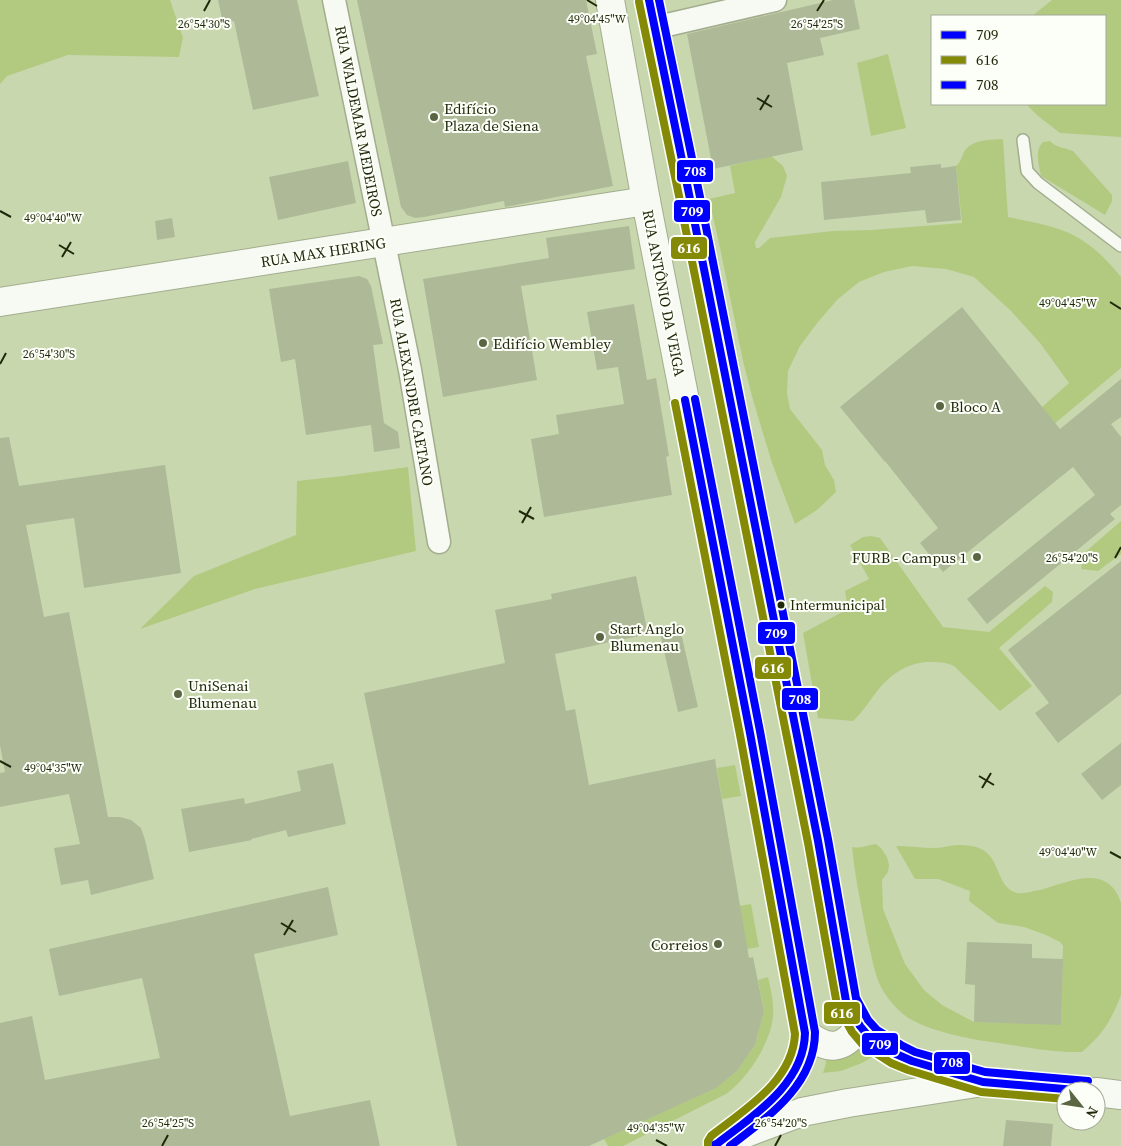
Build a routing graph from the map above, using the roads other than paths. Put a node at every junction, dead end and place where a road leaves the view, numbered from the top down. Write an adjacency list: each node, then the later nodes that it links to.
1 (334, 0): 9 (street, RUA WALDEMAR MEDEIROS)
2 (610, 0): 8 (main road, RUA ANTÔNIO DA VEIGA)
3 (649, 0): 5 (main road)
4 (774, 0): 5 (street)
5 (654, 28): 7 (main road)
6 (1023, 140): 10 (lane)
7 (689, 194): 8 (main road, RUA MAX HERING); 13 (main road)
8 (646, 201): 9 (main road, RUA MAX HERING); 14 (main road, RUA ANTÔNIO DA VEIGA)
9 (384, 243): 11 (main road, RUA MAX HERING); 12 (street, RUA ALEXANDRE CAETANO)
10 (1121, 246)
11 (0, 302)
12 (439, 542)
13 (860, 1026): 14 (main road); 15 (main road)
14 (805, 1033): 19 (main road, RUA ANTÔNIO DA VEIGA)
15 (983, 1082): 16 (main road); 19 (main road)
16 (1056, 1088)
17 (1106, 1093): 18 (main road)
18 (1121, 1095)
19 (716, 1145)

